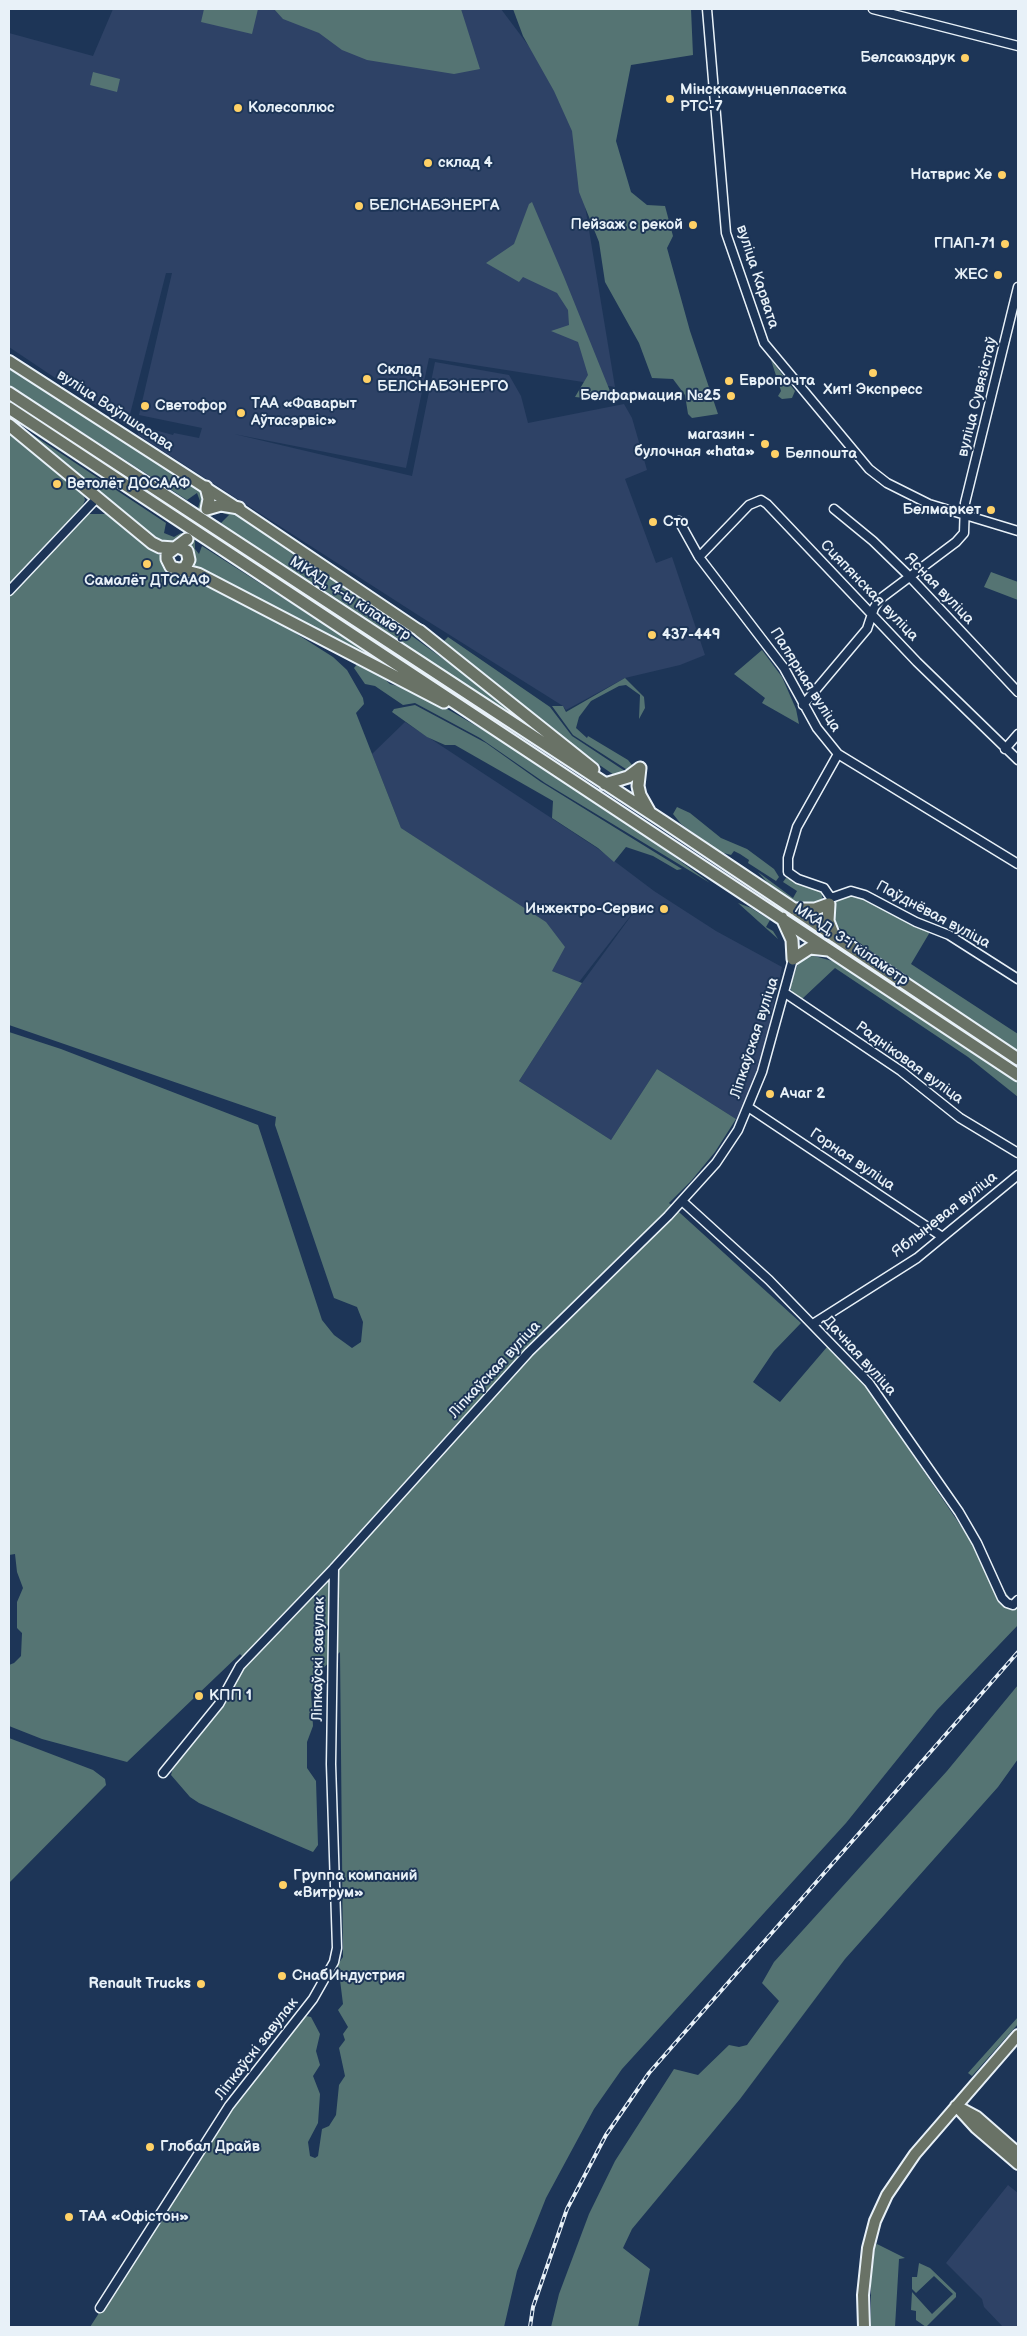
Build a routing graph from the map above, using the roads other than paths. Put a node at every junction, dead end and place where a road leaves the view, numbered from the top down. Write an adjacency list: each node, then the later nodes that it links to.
1 (707, 9): 15 (street, вуліца Карвата)
2 (874, 9): 3 (street)
3 (1018, 46)
4 (1018, 287): 15 (street, вуліца Сувязістаў)
5 (9, 361): 9 (main road, вуліца Ваўпшасава)
6 (9, 393): 34 (highway, МКАД, 4-ы кіламетр)
7 (9, 408): 29 (highway, МКАД, 4-ы кіламетр)
8 (9, 425): 11 (highway)
9 (206, 487): 10 (main road, вуліца Ваўпшасава); 13 (highway)
10 (217, 494): 12 (main road, вуліца Ваўпшасава); 13 (highway)
11 (96, 499): 18 (highway); 24 (street)
12 (238, 508): 13 (highway); 26 (main road, вуліца Ваўпшасава)
13 (207, 509)
14 (834, 509): 23 (street, Ясная вуліца)
15 (966, 514): 17 (street, вуліца Карвата); 23 (street, вуліца Сувязістаў)
16 (678, 521): 20 (street, Палярная вуліца)
17 (1018, 531)
18 (152, 542): 19 (highway); 21 (highway)
19 (180, 548): 21 (highway); 22 (highway)
20 (699, 556): 25 (street, Сцяпянская вуліца); 28 (street, Палярная вуліца)
21 (167, 559): 22 (highway)
22 (180, 569): 29 (highway)
23 (910, 577): 25 (street, вуліца Сувязістаў); 27 (street, Ясная вуліца)
24 (9, 591)
25 (872, 615): 28 (street, вуліца Сувязістаў); 31 (street, Сцяпянская вуліца)
26 (420, 631): 34 (highway)
27 (1018, 692)
28 (803, 705): 32 (street, Палярная вуліца)
29 (484, 722): 37 (highway, МКАД, 4-ы кіламетр)
30 (1018, 734): 31 (street)
31 (1005, 749): 33 (street, Сцяпянская вуліца)
32 (838, 754): 38 (street, Палярная вуліца); 39 (street)
33 (1018, 760)
34 (605, 784): 35 (highway, МКАД, 4-ы кіламетр); 35 (highway)
35 (650, 813): 36 (highway, МКАД, 4-ы кіламетр)
36 (675, 830): 40 (highway, МКАД, 3-і кіламетр)
37 (667, 841): 41 (highway, МКАД, 3-і кіламетр)
38 (1018, 864)
39 (830, 901): 40 (highway); 42 (highway); 45 (street, Паўднёвая вуліца)
40 (794, 909): 42 (highway, МКАД, 3-і кіламетр)
41 (782, 918): 43 (highway, МКАД, 3-і кіламетр); 44 (highway)
42 (834, 936): 47 (highway, МКАД, 3-і кіламетр)
43 (833, 952): 44 (highway); 48 (highway, МКАД, 3-і кіламетр)
44 (793, 959): 46 (street, Ліпкаўская вуліца)
45 (1018, 979)
46 (785, 993): 49 (street, Ліпкаўская вуліца); 50 (street, Радніковая вуліца)
47 (1018, 1059)
48 (1018, 1075)
49 (748, 1107): 52 (street, Ліпкаўская вуліца); 53 (street, Горная вуліца)
50 (1018, 1153)
51 (1018, 1175): 53 (street, Яблыневая вуліца)
52 (682, 1201): 54 (street, Дачная вуліца); 55 (street, Ліпкаўская вуліца)
53 (941, 1236): 54 (street, Яблыневая вуліца)
54 (812, 1324): 56 (street, Дачная вуліца)
55 (334, 1568): 57 (street, Ліпкаўская вуліца); 62 (street, Ліпкаўскі завулак)
56 (1016, 1602)
57 (163, 1773)
58 (1018, 2035): 59 (main road)
59 (956, 2106): 60 (main road); 61 (main road); 63 (main road)
60 (1018, 2152)
61 (1018, 2164)
62 (100, 2308)
63 (864, 2327)

